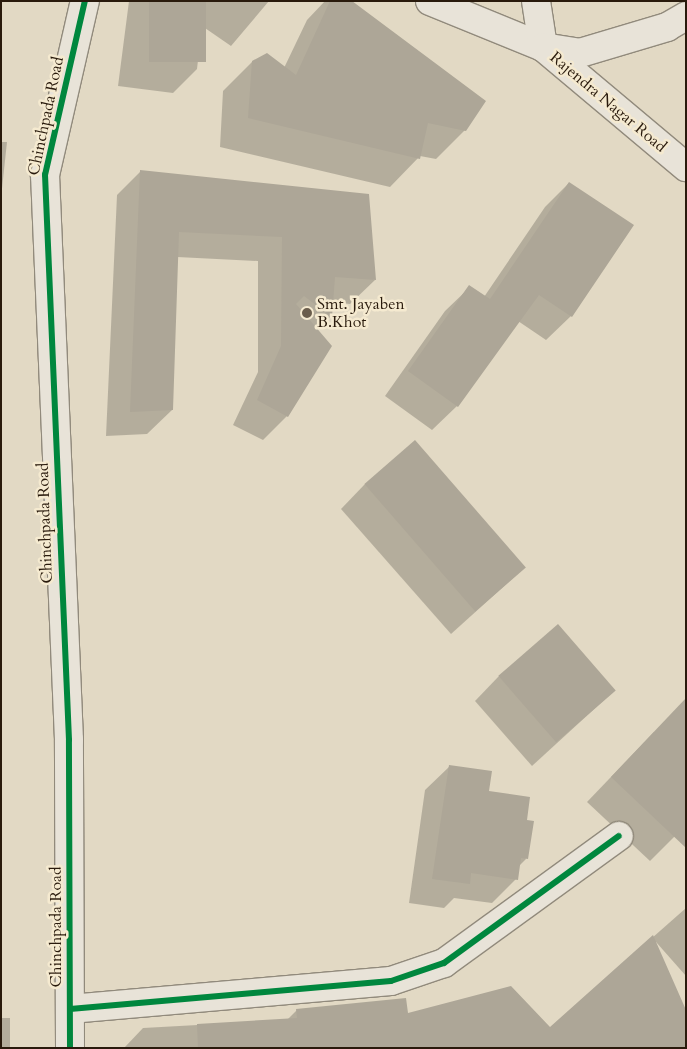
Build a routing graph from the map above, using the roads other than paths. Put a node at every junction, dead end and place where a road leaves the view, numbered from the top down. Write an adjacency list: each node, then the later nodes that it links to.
1 (85, 1): 8 (street, Chinchpada Road)
2 (430, 1): 5 (street)
3 (536, 1): 5 (street, Rajendra Nagar Road)
4 (686, 16): 5 (street)
5 (543, 47): 6 (street, Rajendra Nagar Road)
6 (686, 167)
7 (619, 836): 8 (street)
8 (70, 1009): 9 (street, Chinchpada Road)
9 (70, 1048)

